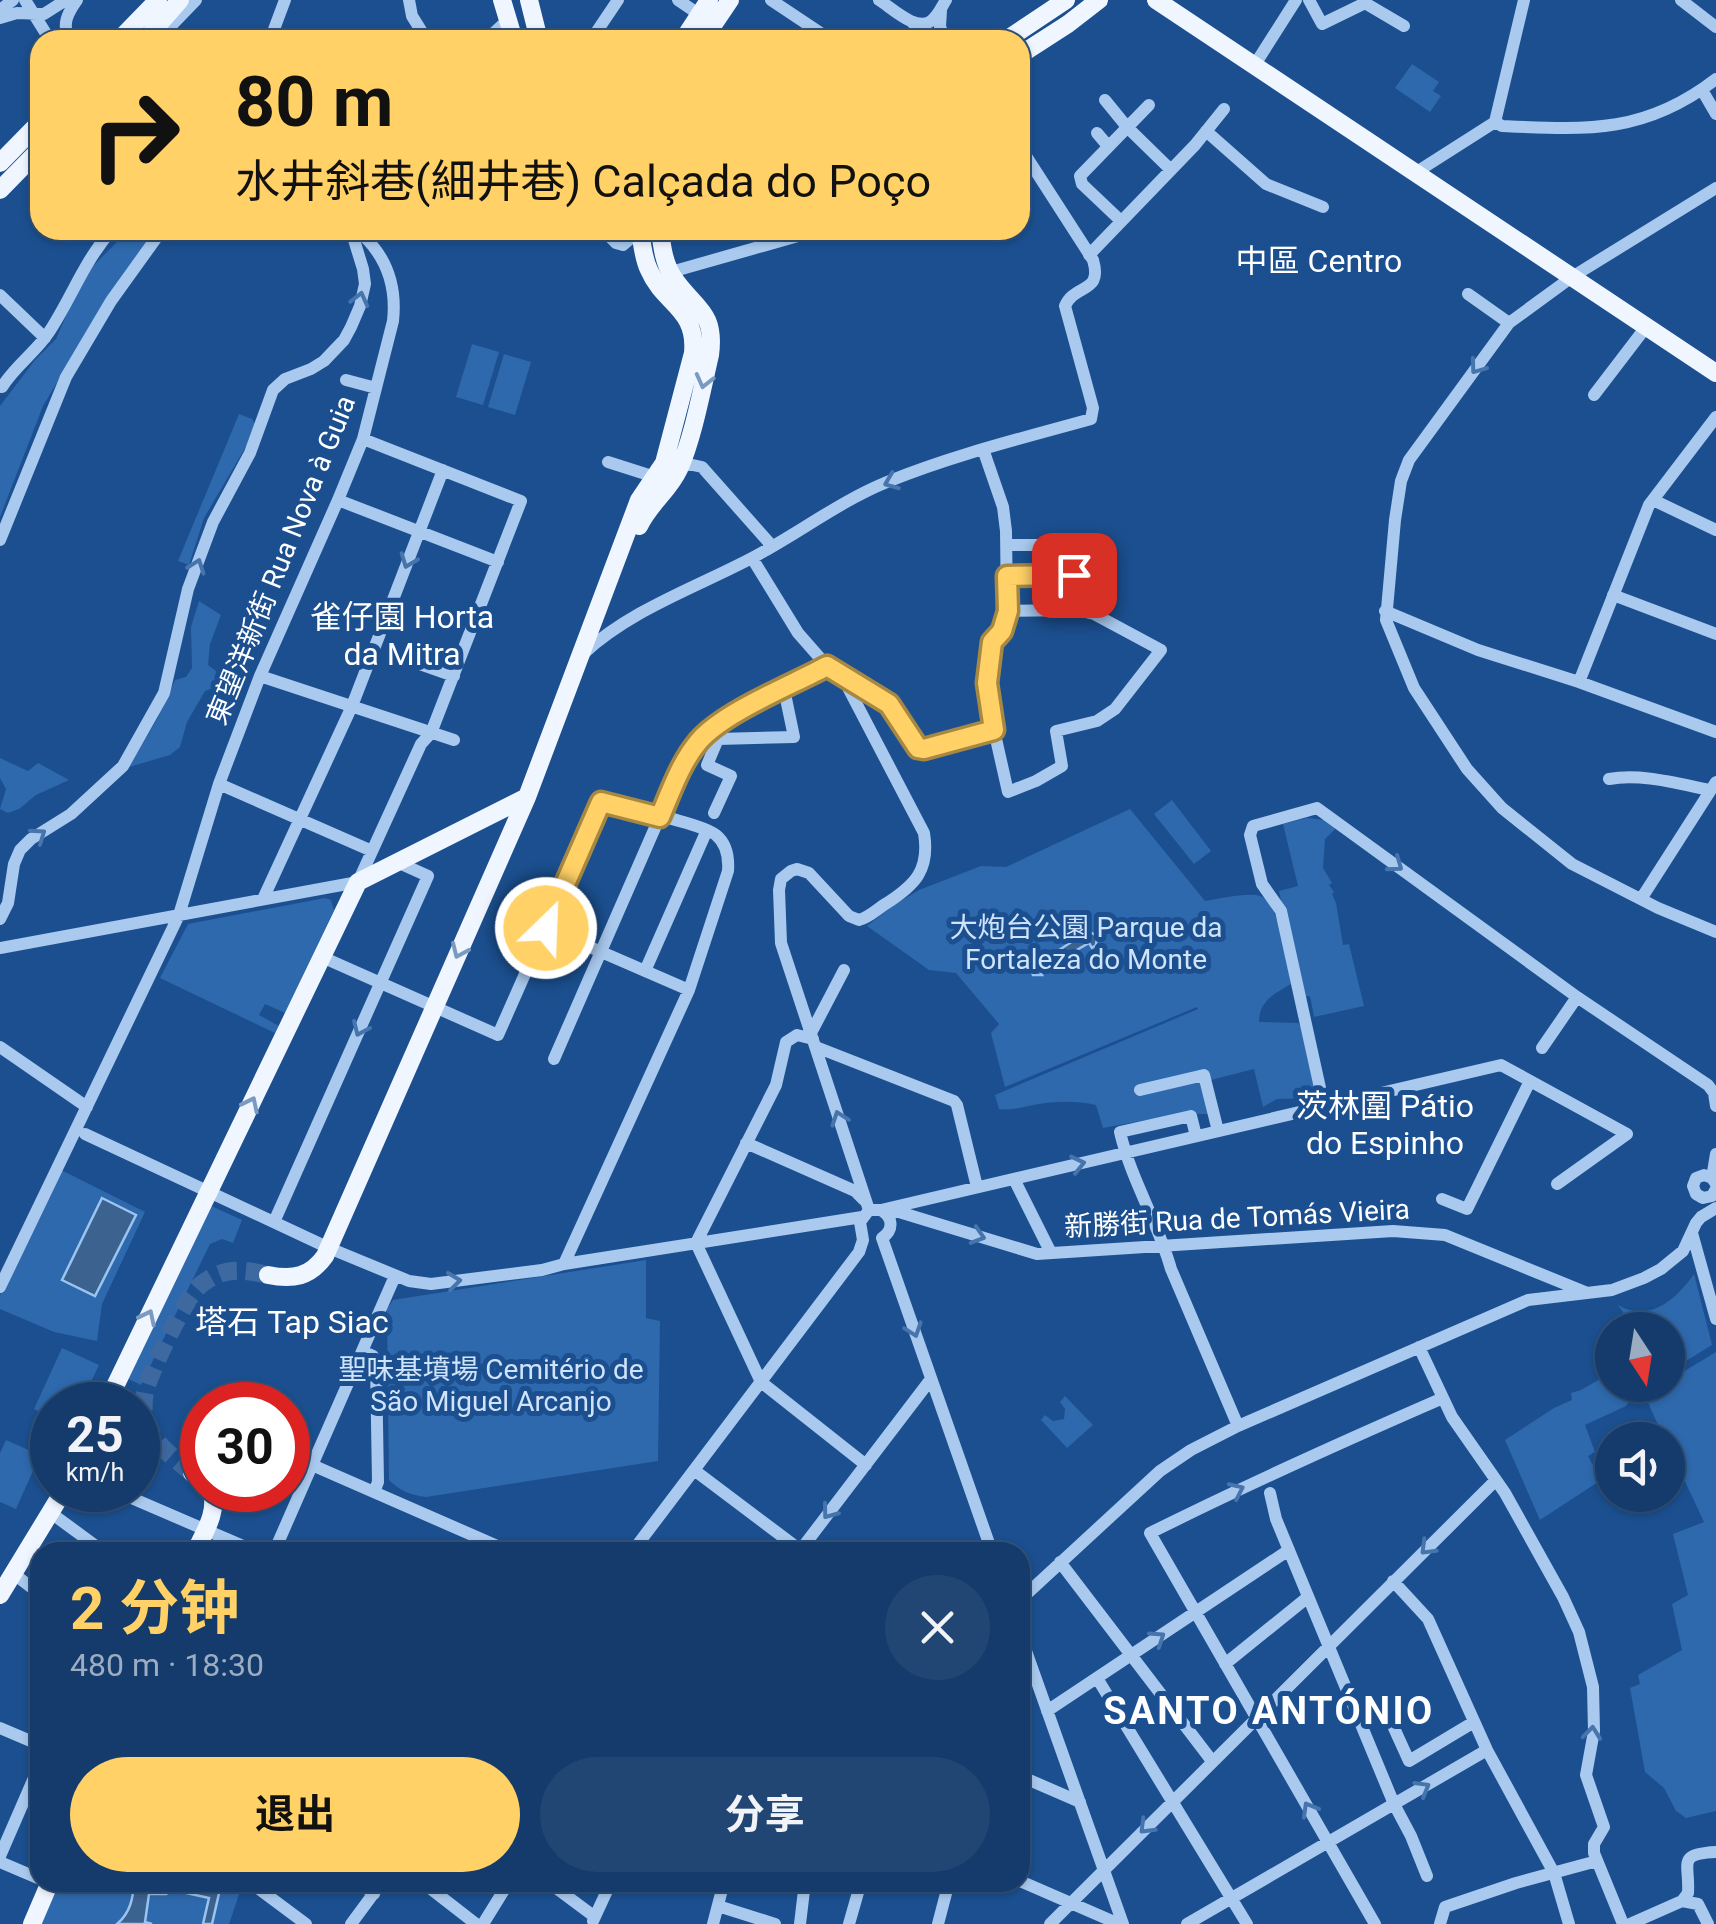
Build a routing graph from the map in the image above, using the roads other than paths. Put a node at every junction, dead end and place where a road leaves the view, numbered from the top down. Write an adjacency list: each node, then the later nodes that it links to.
1 (13, 0): 26 (street)
2 (66, 0): 24 (street)
3 (77, 0): 33 (street)
4 (158, 0): 34 (main road)
5 (180, 0): 35 (main road)
6 (196, 0): 36 (street)
7 (285, 0): 37 (street)
8 (409, 0): 38 (street)
9 (502, 0): 28 (main road)
10 (618, 0): 43 (street)
11 (678, 0): 25 (street)
12 (730, 0): 45 (main road)
13 (771, 0): 46 (street)
14 (879, 0): 29 (street)
15 (1066, 0): 49 (main road)
16 (1099, 0): 50 (main road)
17 (1156, 0): 51 (main road)
18 (1296, 0): 51 (street)
19 (1309, 0): 30 (street)
20 (1524, 0): 58 (street)
21 (1680, 0): 31 (street)
22 (945, 2): 29 (street); 48 (street)
23 (530, 4): 41 (street); 42 (main road)
24 (29, 6): 27 (street); 32 (street)
25 (704, 7): 44 (main road)
26 (0, 10)
27 (0, 18)
28 (508, 20): 39 (street); 40 (main road)
29 (919, 22): 47 (street)
30 (1404, 26)
31 (1716, 27)
32 (44, 30)
33 (68, 30)
34 (129, 30)
35 (154, 30)
36 (167, 30)
37 (274, 30)
38 (421, 30)
39 (497, 30)
40 (511, 30)
41 (528, 30)
42 (536, 30)
43 (598, 30)
44 (689, 30)
45 (710, 30)
46 (817, 30)
47 (920, 30)
48 (942, 30)
49 (1021, 30)
50 (1030, 49)
51 (1254, 66): 68 (main road)
52 (1716, 79): 53 (street)
53 (1702, 90): 57 (street); 58 (street)
54 (1104, 100): 59 (street)
55 (1149, 105): 59 (street)
56 (1224, 109): 60 (street)
57 (1716, 114)
58 (1495, 122): 68 (street)
59 (1127, 127): 63 (street); 67 (street)
60 (1206, 131): 67 (street); 71 (street)
61 (30, 132): 66 (main road)
62 (1097, 133): 63 (street)
63 (1108, 146): 72 (street)
64 (30, 158): 70 (main road)
65 (1030, 162): 80 (street)
66 (0, 163)
67 (1171, 170): 72 (street)
68 (1415, 172): 82 (main road)
69 (1716, 188): 82 (street)
70 (0, 190)
71 (1323, 207)
72 (1122, 222): 80 (street)
73 (103, 240): 87 (street)
74 (155, 240): 104 (street)
75 (356, 240): 149 (street, one-way to 75)
76 (366, 240): 91 (street, 東望洋新街 Rua Nova à Guia)
77 (642, 240): 99 (main road)
78 (662, 240): 81 (main road)
79 (784, 240): 81 (street)
80 (1089, 255): 95 (street)
81 (670, 272): 97 (main road, one-way to 97)
82 (1572, 277): 85 (street); 86 (main road)
83 (1468, 294): 85 (street)
84 (0, 296): 87 (street)
85 (1509, 323): 114 (street, one-way to 114)
86 (1646, 327): 88 (main road); 92 (street)
87 (45, 338): 90 (street)
88 (1716, 373)
89 (346, 380): 91 (street)
90 (1, 387)
91 (376, 388): 94 (street, 東望洋新街 Rua Nova à Guia)
92 (1594, 395)
93 (1716, 417): 101 (street)
94 (363, 439): 98 (street); 100 (street, 東望洋新街 Rua Nova à Guia)
95 (983, 449): 105 (street); 107 (street, one-way to 107)
96 (608, 462): 99 (street)
97 (681, 466): 107 (street); 113 (main road)
98 (443, 470): 103 (street); 109 (street)
99 (655, 477): 113 (main road)
100 (338, 500): 103 (street); 120 (street, 東望洋新街 Rua Nova à Guia)
101 (1653, 500): 102 (street); 112 (street)
102 (1716, 530)
103 (419, 531): 109 (street); 125 (street, one-way to 125)
104 (0, 540)
105 (1007, 545): 106 (street); 111 (street)
106 (1077, 545)
107 (772, 546): 108 (street)
108 (752, 558): 117 (street); 119 (street)
109 (498, 562): 121 (street)
110 (1074, 575): 111 (street)
111 (1007, 576): 115 (street)
112 (1613, 596): 116 (street); 123 (street)
113 (600, 608): 117 (main road)
114 (1385, 610): 123 (street); 145 (street)
115 (1008, 611): 126 (street); 126 (street)
116 (1716, 634)
117 (582, 656): 135 (main road)
118 (417, 663): 121 (street)
119 (827, 666): 122 (street); 124 (street)
120 (260, 676): 125 (street); 133 (street, 東望洋新街 Rua Nova à Guia)
121 (454, 676): 128 (street)
122 (842, 678): 126 (street); 162 (street)
123 (1579, 682): 127 (street)
124 (784, 689): 129 (street); 138 (street)
125 (352, 706): 128 (street); 139 (street)
126 (994, 730)
127 (1716, 732)
128 (431, 733): 131 (street); 142 (street)
129 (794, 737): 130 (street); 137 (street)
130 (811, 737)
131 (454, 740)
132 (1609, 779): 134 (street)
133 (219, 784): 139 (street); 147 (street, 東望洋新街 Rua Nova à Guia)
134 (1713, 786): 145 (street)
135 (527, 797): 136 (main road); 140 (main road)
136 (497, 812): 140 (main road); 143 (main road)
137 (714, 813)
138 (660, 817): 141 (street); 151 (street); 154 (street)
139 (300, 820): 142 (street); 146 (street)
140 (513, 830): 161 (main road, one-way to 161)
141 (708, 830): 156 (street); 159 (street)
142 (372, 851): 144 (street)
143 (397, 862): 144 (main road); 158 (street)
144 (358, 882): 146 (street); 155 (main road)
145 (1641, 899): 150 (street)
146 (263, 900): 147 (street)
147 (179, 915): 153 (street); 168 (street, 東望洋新街 Rua Nova à Guia)
148 (1716, 919): 150 (street)
149 (0, 920)
150 (1701, 925): 152 (street)
151 (546, 928): 154 (street); 161 (street)
152 (1716, 932)
153 (0, 948)
154 (601, 952): 156 (street); 165 (street)
155 (322, 957): 158 (street); 181 (main road, one-way to 155)
156 (645, 970): 159 (street)
157 (844, 970): 162 (street)
158 (381, 983): 161 (street); 186 (street, one-way to 186)
159 (688, 990): 195 (street)
160 (1577, 997): 164 (street); 169 (street, one-way to 160); 170 (street)
161 (435, 1007): 192 (main road)
162 (813, 1039): 174 (street); 180 (street); 185 (street, one-way to 162)
163 (0, 1047): 168 (street)
164 (1542, 1048)
165 (554, 1059)
166 (1530, 1080): 169 (street); 179 (street); 183 (street)
167 (1140, 1090): 171 (street)
168 (87, 1106): 201 (street, 東望洋新街 Rua Nova à Guia)
169 (1324, 1106): 171 (street)
170 (1716, 1106)
171 (1218, 1131): 173 (street)
172 (85, 1134): 181 (street, 新勝街 Rua de Tomás Vieira)
173 (1196, 1136): 175 (street); 175 (street)
174 (746, 1143): 185 (street); 190 (street)
175 (1125, 1153): 177 (street, one-way to 175); 191 (street)
176 (1716, 1154): 178 (street)
177 (1014, 1179): 180 (street); 193 (street)
178 (1715, 1183): 182 (street); 182 (street)
179 (1557, 1184)
180 (976, 1188): 185 (street)
181 (209, 1192): 186 (street, 新勝街 Rua de Tomás Vieira); 208 (main road, one-way to 181)
182 (1701, 1198): 187 (street)
183 (1442, 1199)
184 (1716, 1208): 187 (street)
185 (871, 1215): 189 (street); 189 (street); 190 (street, 新勝街 Rua de Tomás Vieira); 193 (street, 新勝街 Rua de Tomás Vieira, one-way to 193); 194 (street)
186 (274, 1222): 188 (street, 新勝街 Rua de Tomás Vieira)
187 (1694, 1227): 202 (street); 204 (street)
188 (305, 1237): 192 (street, 新勝街 Rua de Tomás Vieira); 199 (street)
189 (882, 1238): 196 (street)
190 (696, 1243): 195 (street, 新勝街 Rua de Tomás Vieira); 209 (street)
191 (1164, 1246): 193 (street, 新勝街 Rua de Tomás Vieira); 197 (street, 新勝街 Rua de Tomás Vieira); 211 (street)
192 (329, 1248): 199 (main road); 200 (street, 新勝街 Rua de Tomás Vieira)
193 (1051, 1253)
194 (854, 1258): 196 (street); 209 (street)
195 (564, 1264): 200 (street, 新勝街 Rua de Tomás Vieira, one-way to 195)
196 (892, 1265): 207 (street, one-way to 207)
197 (1534, 1272): 202 (street, 新勝街 Rua de Tomás Vieira); 203 (street)
198 (268, 1275): 199 (main road)
199 (303, 1276)
200 (395, 1276): 206 (street)
201 (0, 1287)
202 (1587, 1293): 203 (street)
203 (1528, 1300): 205 (street)
204 (1716, 1319)
205 (1420, 1348): 210 (street); 211 (street)
206 (362, 1350): 212 (street); 216 (street)
207 (932, 1379): 213 (street); 231 (street)
208 (117, 1382)
209 (761, 1382): 213 (street); 214 (street)
210 (1443, 1398): 215 (street); 241 (street, one-way to 210)
211 (1238, 1426): 234 (street)
212 (312, 1464): 216 (street); 226 (street)
213 (866, 1465): 230 (street, one-way to 230)
214 (694, 1470): 228 (street); 229 (street)
215 (1496, 1480): 236 (street, one-way to 236); 263 (street, one-way to 215)
216 (374, 1492): 227 (street)
217 (1270, 1493): 233 (street)
218 (160, 1511): 221 (street)
219 (212, 1512): 221 (main road)
220 (51, 1514): 222 (main road); 223 (street)
221 (205, 1530): 224 (main road); 225 (street)
222 (34, 1542)
223 (90, 1542)
224 (200, 1542)
225 (233, 1542)
226 (278, 1542)
227 (473, 1542)
228 (640, 1542)
229 (787, 1542)
230 (808, 1542)
231 (989, 1542)
232 (30, 1548): 235 (main road)
233 (1289, 1550): 240 (street); 241 (street)
234 (1060, 1562): 238 (street); 243 (street)
235 (14, 1574): 237 (street); 239 (main road)
236 (1394, 1581): 242 (street); 249 (street)
237 (30, 1586)
238 (1030, 1590)
239 (0, 1595)
240 (1308, 1597): 242 (street); 244 (street)
241 (1196, 1612): 243 (street, one-way to 241); 244 (street)
242 (1328, 1646): 248 (street); 259 (street)
243 (1131, 1655): 246 (street); 254 (street)
244 (1225, 1664): 248 (street)
245 (1030, 1669): 247 (street)
246 (1098, 1678): 247 (street); 257 (street)
247 (1047, 1711): 258 (street)
248 (1256, 1718): 254 (street); 260 (street, one-way to 248)
249 (1474, 1722): 251 (street); 253 (street)
250 (0, 1728): 252 (street)
251 (1394, 1728)
252 (30, 1741)
253 (1487, 1750): 259 (street, one-way to 253); 265 (street)
254 (1212, 1761): 257 (street)
255 (1030, 1780): 258 (street)
256 (30, 1788): 262 (street)
257 (1172, 1801): 264 (street, one-way to 264); 280 (street)
258 (1080, 1802): 264 (street)
259 (1394, 1804): 260 (street); 267 (street)
260 (1328, 1842): 280 (street); 298 (street)
261 (1716, 1852): 281 (street)
262 (0, 1859): 266 (street)
263 (1597, 1861): 265 (street); 301 (street)
264 (1103, 1870): 282 (street); 295 (street)
265 (1554, 1873): 299 (street); 300 (street)
266 (30, 1874)
267 (1428, 1876)
268 (1030, 1885): 282 (street)
269 (45, 1892): 285 (main road)
270 (263, 1892): 286 (street)
271 (375, 1892): 287 (street)
272 (436, 1892): 288 (street)
273 (502, 1892): 288 (street)
274 (560, 1892): 284 (street)
275 (607, 1892): 284 (street)
276 (722, 1892): 283 (street)
277 (804, 1892): 291 (street)
278 (858, 1892): 292 (street)
279 (946, 1892): 293 (street)
280 (1231, 1898): 296 (street); 297 (street)
281 (1682, 1900): 301 (street); 302 (street)
282 (1070, 1903): 294 (street); 295 (street)
283 (718, 1906): 289 (street); 290 (street)
284 (593, 1920)
285 (32, 1924)
286 (306, 1924)
287 (351, 1924)
288 (480, 1924)
289 (713, 1924)
290 (775, 1924)
291 (800, 1924)
292 (848, 1924)
293 (938, 1924)
294 (1050, 1924)
295 (1121, 1924)
296 (1187, 1924)
297 (1247, 1924)
298 (1375, 1924)
299 (1440, 1924)
300 (1568, 1924)
301 (1626, 1924)
302 (1708, 1924)

